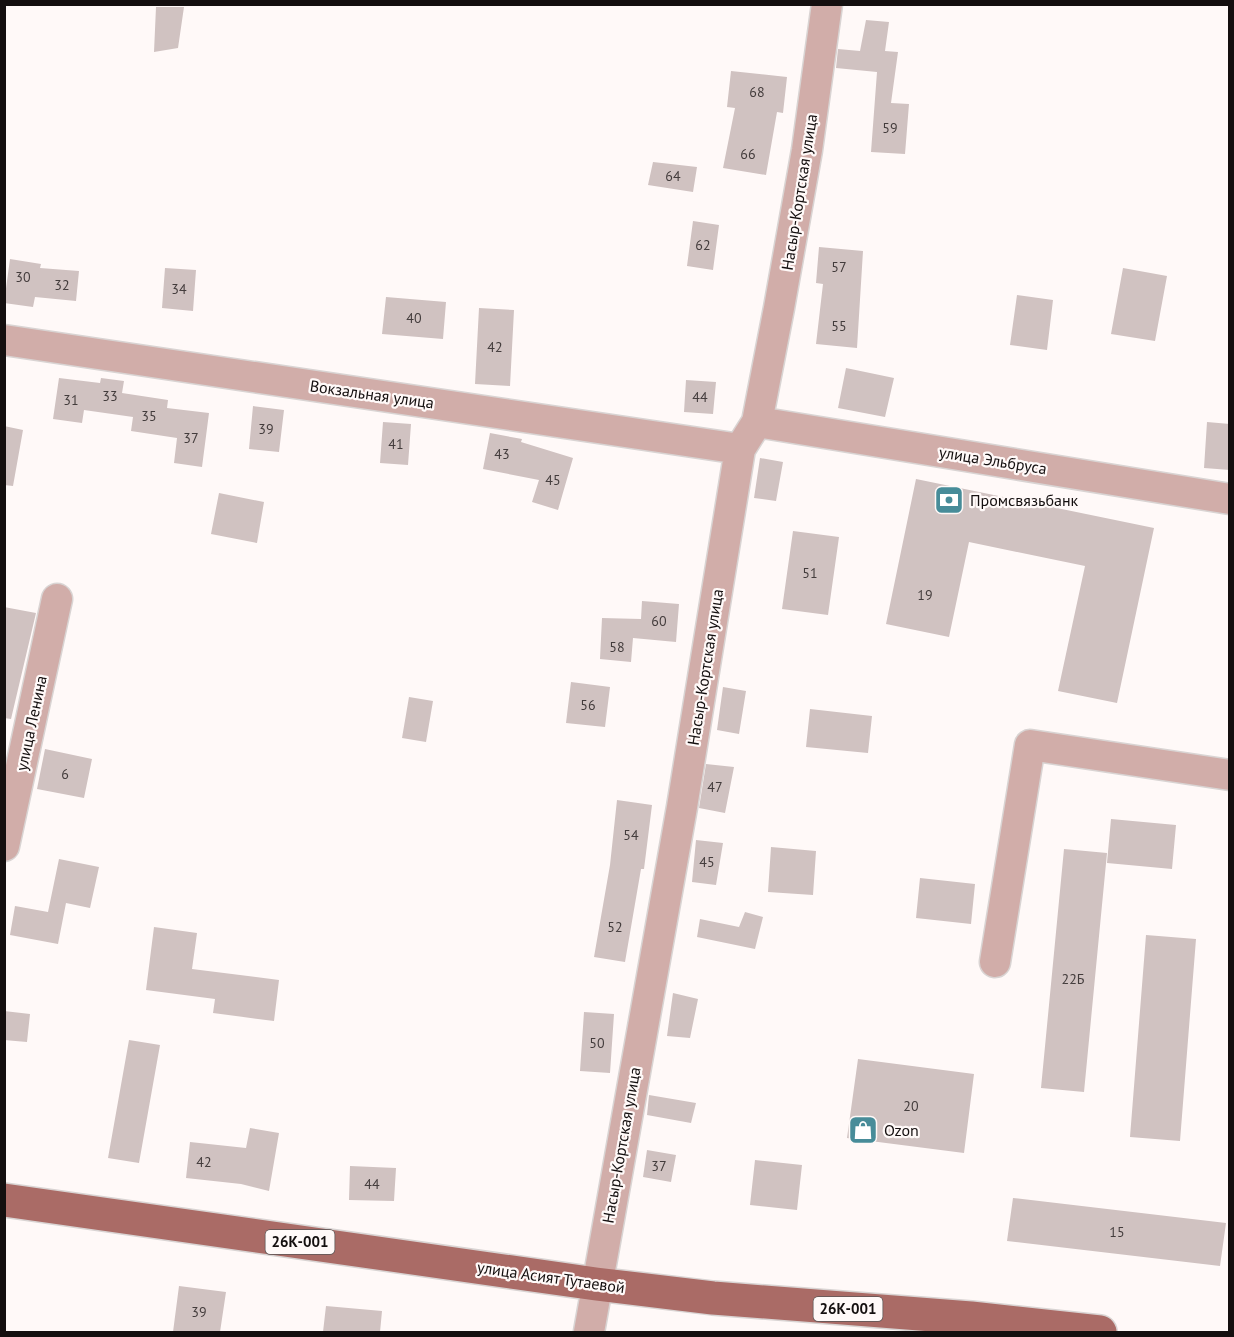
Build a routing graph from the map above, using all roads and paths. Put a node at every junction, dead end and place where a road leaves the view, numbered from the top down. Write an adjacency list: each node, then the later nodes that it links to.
1 (827, 4): 3 (street, Насыр-Кортская улица)
2 (4, 340): 4 (street, Вокзальная улица)
3 (757, 422): 4 (street, Насыр-Кортская улица); 5 (street, улица Эльбруса)
4 (740, 449): 11 (street, Насыр-Кортская улица)
5 (1230, 499)
6 (57, 599): 8 (street, улица Ленина)
7 (1230, 775): 9 (street)
8 (4, 846)
9 (995, 962)
10 (4, 1200): 11 (main road, улица Асият Тутаевой / 26К-001)
11 (596, 1284): 12 (main road, улица Асият Тутаевой / 26К-001); 13 (street, Насыр-Кортская улица)
12 (970, 1325): 14 (main road, улица Асият Тутаевой / 26К-001)
13 (589, 1332)
14 (1100, 1332)

